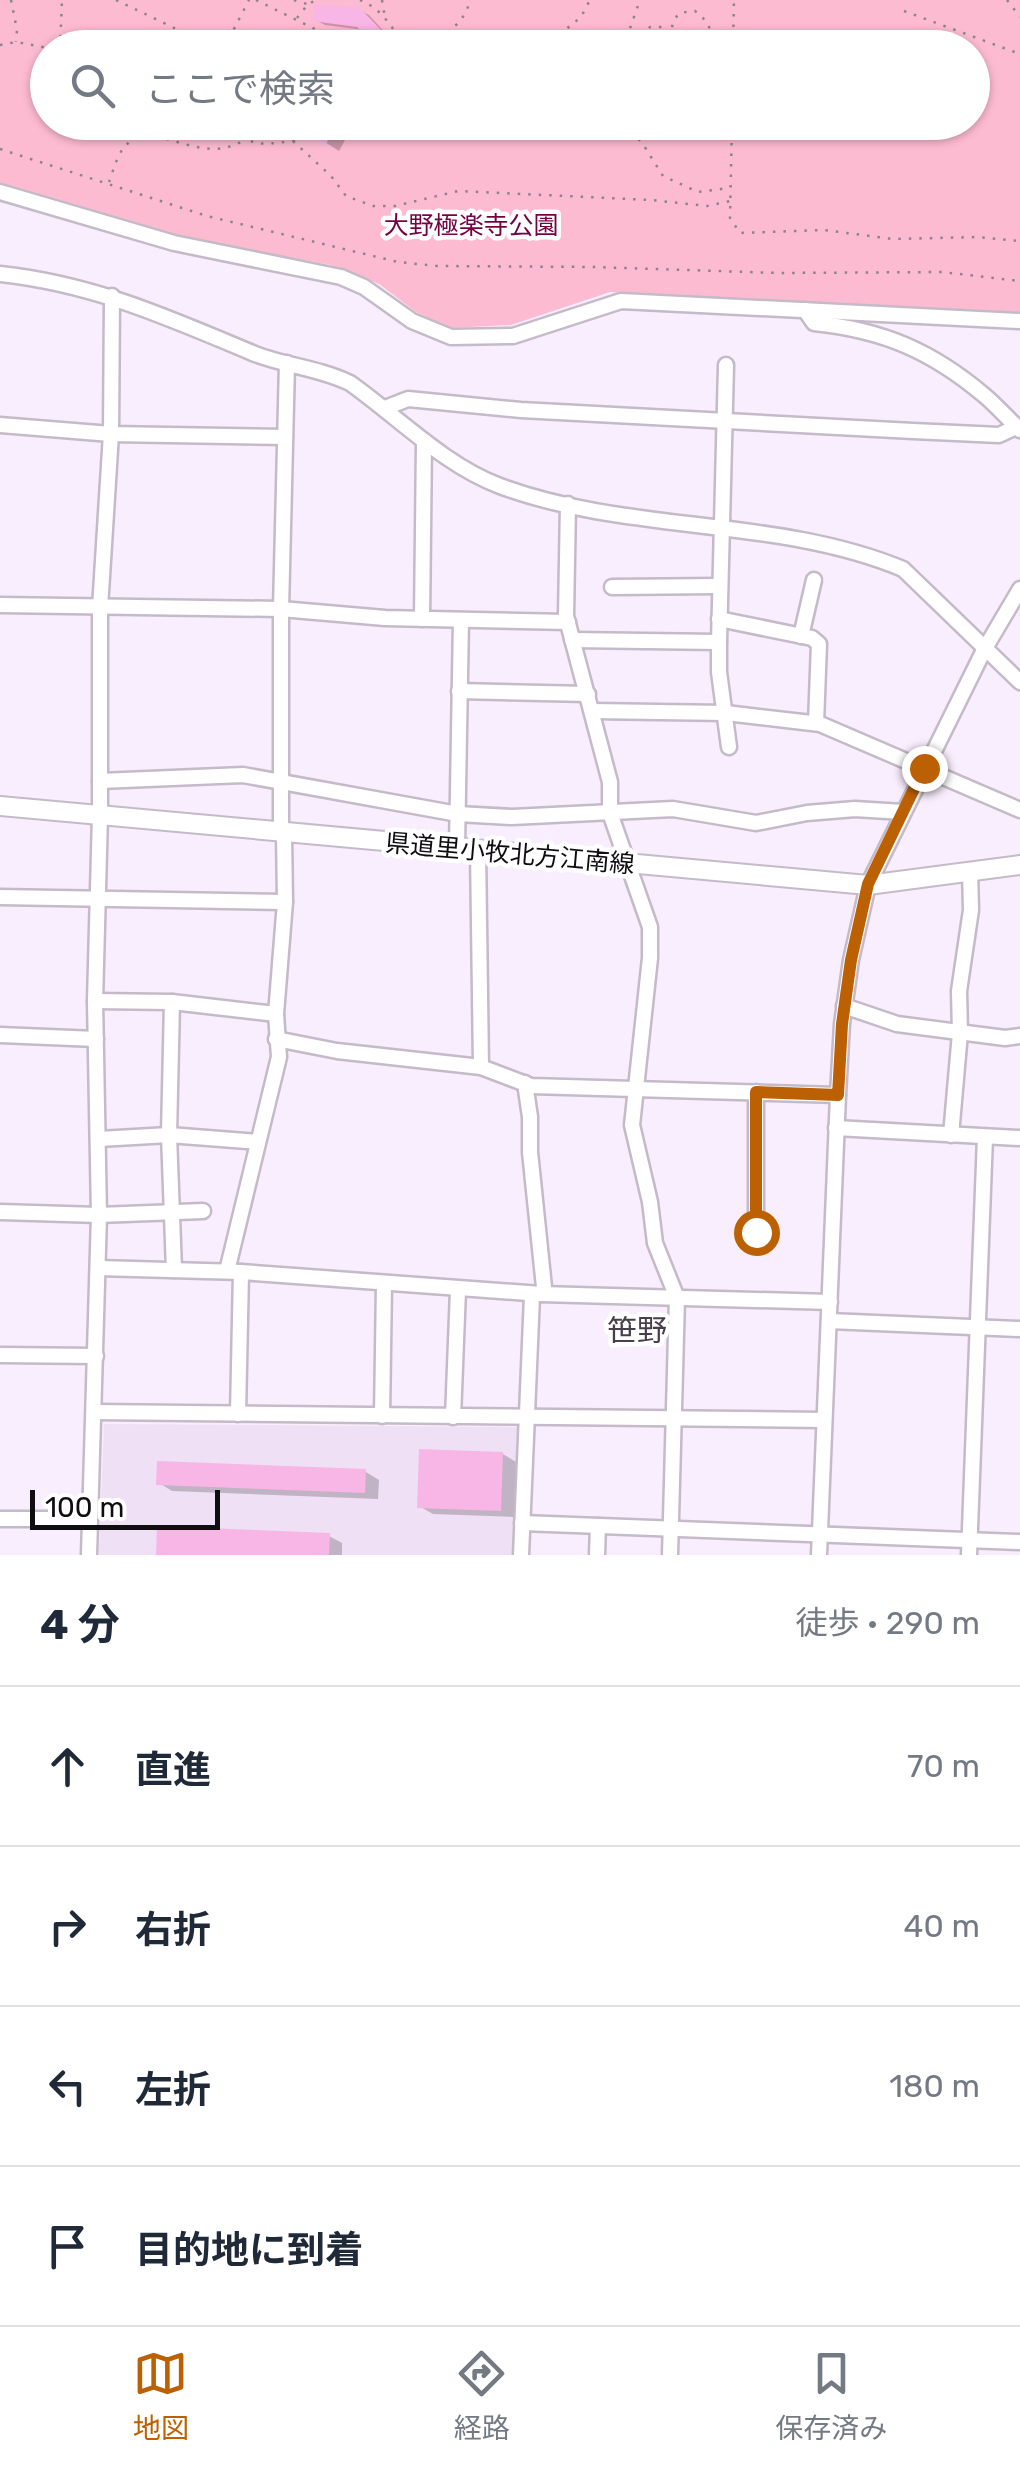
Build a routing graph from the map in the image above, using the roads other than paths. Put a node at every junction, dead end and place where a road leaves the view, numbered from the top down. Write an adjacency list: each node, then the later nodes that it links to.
1 (0, 192): 4 (street)
2 (0, 274): 3 (street)
3 (112, 296): 6 (street); 12 (street)
4 (805, 310): 5 (street); 11 (street)
5 (1020, 321)
6 (287, 363): 8 (street); 13 (street)
7 (726, 365): 9 (street)
8 (385, 408): 9 (street); 14 (street)
9 (724, 422): 11 (street); 16 (street)
10 (0, 426): 12 (street)
11 (1018, 428)
12 (111, 434): 13 (street); 22 (street)
13 (285, 437): 23 (street)
14 (424, 441): 15 (street); 24 (street)
15 (568, 504): 16 (street); 27 (street)
16 (720, 526): 18 (street); 31 (street)
17 (814, 580): 28 (street)
18 (719, 586): 19 (street); 26 (street)
19 (612, 587)
20 (1020, 590): 31 (street)
21 (0, 605): 22 (street)
22 (100, 608): 23 (street); 40 (street)
23 (281, 609): 24 (street); 41 (street)
24 (422, 619): 25 (street)
25 (460, 620): 27 (street); 33 (street)
26 (719, 620): 28 (street); 30 (street)
27 (568, 622): 29 (street)
28 (801, 636): 37 (street)
29 (572, 640): 30 (street); 34 (street)
30 (719, 642): 36 (street)
31 (984, 650): 32 (street); 39 (street)
32 (1020, 682)
33 (460, 692): 34 (street); 46 (street)
34 (588, 694): 35 (street)
35 (592, 712): 36 (street); 45 (street)
36 (726, 712): 37 (street); 38 (street)
37 (816, 723): 39 (street)
38 (729, 748)
39 (924, 768): 43 (street); 44 (street)
40 (100, 781): 41 (street); 47 (street)
41 (279, 782): 46 (street); 48 (street)
42 (0, 806): 47 (main road, 県道里小牧北方江南線)
43 (1020, 810)
44 (903, 812): 45 (street); 54 (street)
45 (610, 813): 46 (street); 51 (street)
46 (458, 814): 49 (street)
47 (100, 816): 48 (main road, 県道里小牧北方江南線); 56 (street)
48 (282, 833): 49 (main road, 県道里小牧北方江南線); 57 (street)
49 (457, 848): 50 (main road, 県道里小牧北方江南線)
50 (478, 849): 51 (main road, 県道里小牧北方江南線); 67 (street)
51 (627, 864): 54 (main road, 県道里小牧北方江南線); 69 (street)
52 (1020, 866): 53 (main road, 県道里小牧北方江南線)
53 (970, 871): 54 (main road, 県道里小牧北方江南線); 62 (street)
54 (868, 884): 60 (street)
55 (0, 897): 56 (street)
56 (96, 901): 57 (street); 58 (street)
57 (285, 902): 61 (street)
58 (95, 1001): 59 (street); 65 (street)
59 (172, 1002): 61 (street); 74 (street)
60 (844, 1006): 62 (street); 71 (street)
61 (276, 1014): 66 (street)
62 (960, 1033): 64 (street); 73 (street)
63 (0, 1036): 65 (street)
64 (1020, 1036)
65 (96, 1039): 77 (street)
66 (276, 1039): 67 (street); 78 (street)
67 (481, 1068): 68 (street)
68 (525, 1083): 69 (street); 89 (street)
69 (636, 1091): 70 (street); 90 (street)
70 (756, 1092): 71 (street); 83 (street)
71 (838, 1095): 72 (street)
72 (836, 1128): 73 (street); 91 (street)
73 (951, 1135): 75 (street)
74 (169, 1136): 77 (street); 78 (street); 79 (street)
75 (985, 1137): 76 (street); 93 (street)
76 (1020, 1138)
77 (99, 1139): 82 (street)
78 (258, 1142): 86 (street)
79 (173, 1211): 80 (street); 82 (street); 85 (street)
80 (203, 1211)
81 (0, 1212): 82 (street)
82 (99, 1215): 84 (street)
83 (756, 1232)
84 (98, 1268): 85 (street); 96 (street)
85 (174, 1270): 86 (street)
86 (234, 1272): 87 (street); 98 (street)
87 (384, 1284): 88 (street); 99 (street)
88 (458, 1290): 89 (street); 100 (street)
89 (537, 1295): 90 (street); 101 (street)
90 (677, 1298): 91 (street); 102 (street)
91 (830, 1302): 92 (street)
92 (829, 1320): 93 (street); 103 (street)
93 (976, 1327): 94 (street); 111 (street)
94 (1020, 1329)
95 (0, 1355): 96 (street)
96 (96, 1356): 97 (street)
97 (94, 1412): 98 (street); 105 (street)
98 (238, 1414): 99 (street)
99 (382, 1416): 100 (street)
100 (454, 1418): 101 (street)
101 (529, 1418): 102 (street); 106 (street)
102 (675, 1419): 103 (street); 108 (street)
103 (824, 1420): 109 (street)
104 (0, 1518): 105 (street)
105 (90, 1520): 112 (street)
106 (522, 1523): 107 (street); 113 (street)
107 (598, 1526): 108 (street); 114 (street)
108 (670, 1528): 109 (street); 115 (street)
109 (820, 1534): 111 (street); 116 (street)
110 (1020, 1542): 111 (street)
111 (969, 1548)
112 (89, 1555)
113 (521, 1555)
114 (597, 1555)
115 (670, 1555)
116 (820, 1555)

